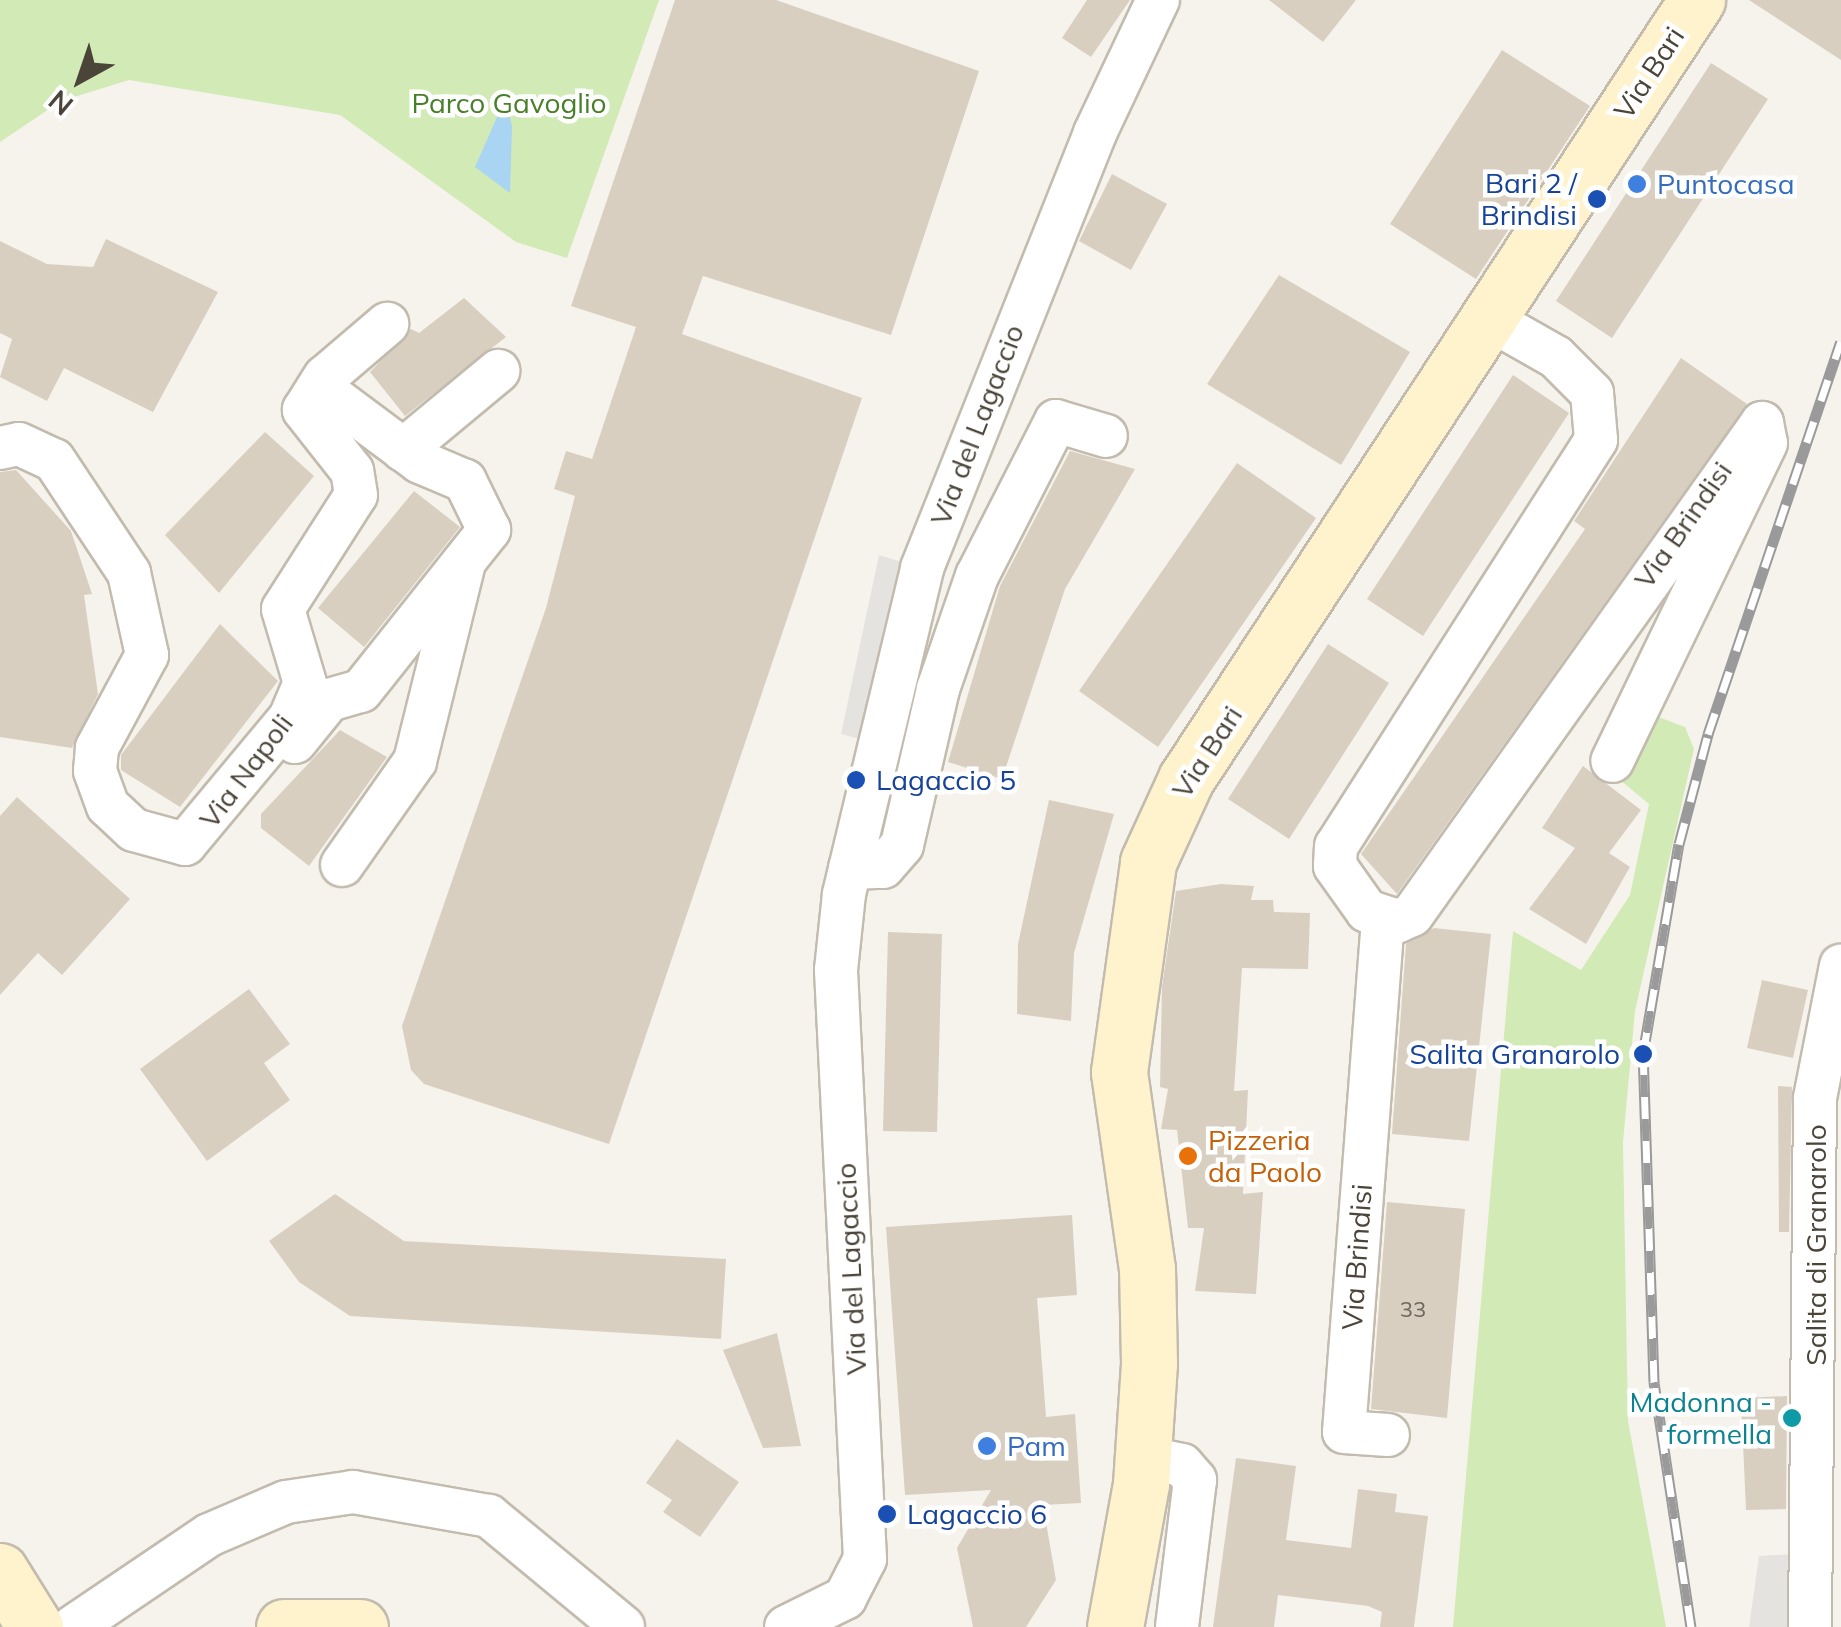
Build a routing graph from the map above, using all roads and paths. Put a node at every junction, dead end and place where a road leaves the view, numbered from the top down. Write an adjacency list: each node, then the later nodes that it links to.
1 (1158, 0): 14 (street, Via del Lagaccio)
2 (1698, 0): 3 (street, Via Bari)
3 (1490, 319): 15 (street); 19 (street, Via Bari)
4 (387, 324): 6 (street)
5 (498, 371): 9 (street)
6 (322, 389): 8 (street, Via Napoli); 9 (street, Via Napoli)
7 (1106, 436): 14 (street, Via del Lagaccio)
8 (0, 448)
9 (403, 450): 10 (street, Via Napoli)
10 (464, 561): 12 (street, Via Napoli); 13 (street, Via Napoli)
11 (1612, 761): 15 (street, Via Brindisi)
12 (214, 841)
13 (342, 865)
14 (850, 868): 26 (street, Via del Lagaccio)
15 (1382, 919): 18 (street, Via Brindisi)
16 (1841, 966): 17 (street, Salita di Granarolo)
17 (1831, 1046): 29 (street, Salita di Granarolo)
18 (1388, 1434)
19 (1144, 1457): 27 (street, Via Bari); 28 (street)
20 (0, 1571): 21 (street)
21 (35, 1627)
22 (73, 1627): 25 (street)
23 (284, 1627): 24 (street)
24 (360, 1627)
25 (622, 1627)
26 (786, 1627)
27 (1116, 1627)
28 (1176, 1627)
29 (1810, 1627)

